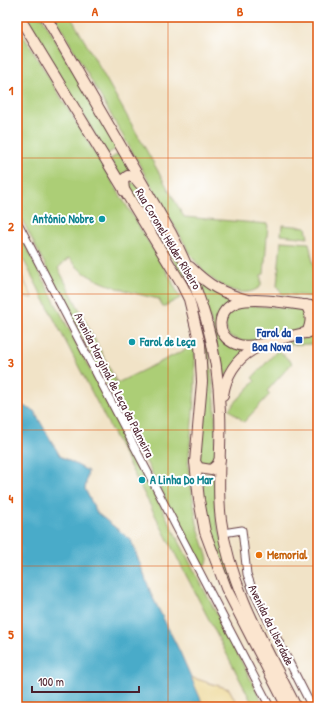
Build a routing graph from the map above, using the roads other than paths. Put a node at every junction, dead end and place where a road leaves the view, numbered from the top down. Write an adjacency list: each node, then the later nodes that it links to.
1 (19, 17): 3 (main road, Rua Coronel Hélder Ribeiro)
2 (46, 17): 4 (main road, Rua Coronel Hélder Ribeiro)
3 (124, 191): 4 (main road); 15 (main road, Rua Coronel Hélder Ribeiro)
4 (147, 193): 6 (main road, Rua Coronel Hélder Ribeiro)
5 (17, 220): 17 (street, Avenida Marginal de Leça da Palmeira)
6 (186, 263): 7 (main road); 13 (main road, Rua Coronel Hélder Ribeiro)
7 (252, 301): 8 (main road); 12 (main road)
8 (306, 306): 9 (main road); 11 (main road)
9 (318, 306)
10 (318, 330): 11 (main road)
11 (307, 332): 12 (main road)
12 (264, 344): 13 (main road)
13 (220, 411): 14 (main road, Rua Coronel Hélder Ribeiro)
14 (221, 457): 15 (main road); 16 (main road, Avenida da Liberdade)
15 (195, 462): 18 (main road, Avenida da Liberdade)
16 (223, 533): 19 (main road, Avenida da Liberdade); 20 (street)
17 (270, 707)
18 (287, 707)
19 (296, 707)
20 (312, 707)

